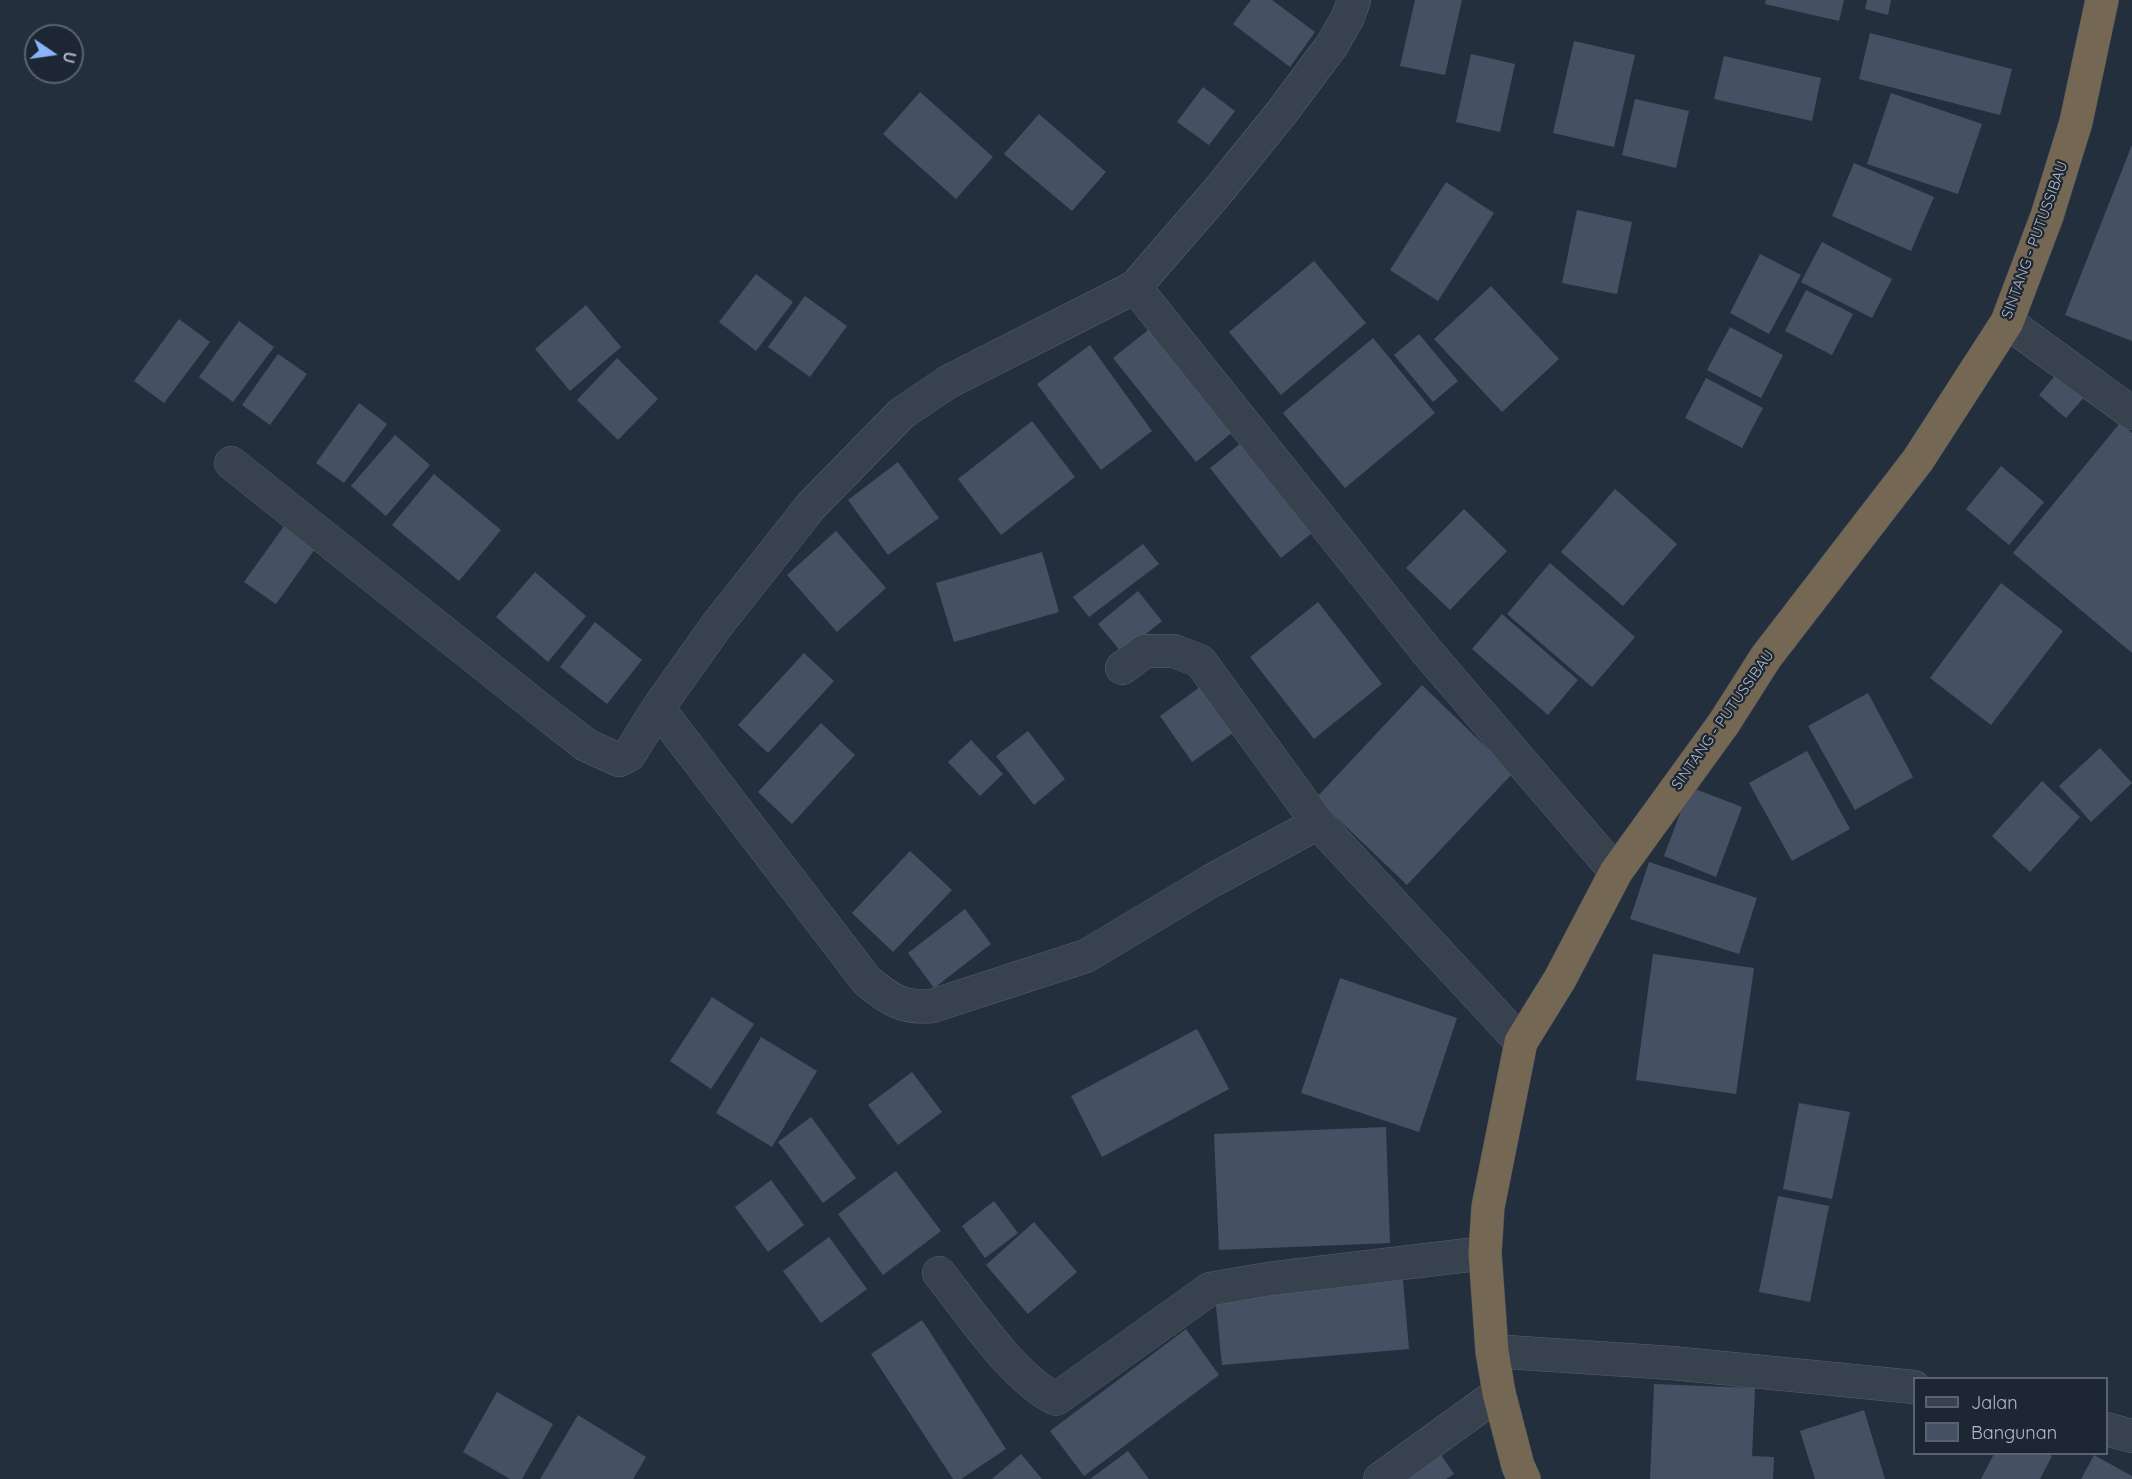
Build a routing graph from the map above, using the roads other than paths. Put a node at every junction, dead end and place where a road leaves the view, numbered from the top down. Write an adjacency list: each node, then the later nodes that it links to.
1 (1354, 0): 3 (street)
2 (2103, 0): 4 (highway, SINTANG - PUTUSSIBAU)
3 (1135, 287): 8 (street); 10 (street)
4 (2007, 322): 5 (street); 10 (highway, SINTANG - PUTUSSIBAU)
5 (2132, 413)
6 (231, 463): 8 (street)
7 (1122, 668): 9 (street)
8 (658, 708): 9 (street)
9 (1318, 823): 11 (street)
10 (1616, 872): 11 (highway, SINTANG - PUTUSSIBAU)
11 (1521, 1042): 12 (highway, SINTANG - PUTUSSIBAU)
12 (1485, 1253): 13 (street); 14 (highway, SINTANG - PUTUSSIBAU)
13 (939, 1273)
14 (1492, 1351): 15 (street); 16 (highway, SINTANG - PUTUSSIBAU)
15 (1913, 1387)
16 (1499, 1393): 19 (street); 20 (highway, SINTANG - PUTUSSIBAU)
17 (2108, 1430): 18 (street)
18 (2132, 1436)
19 (1380, 1479)
20 (1524, 1479)

